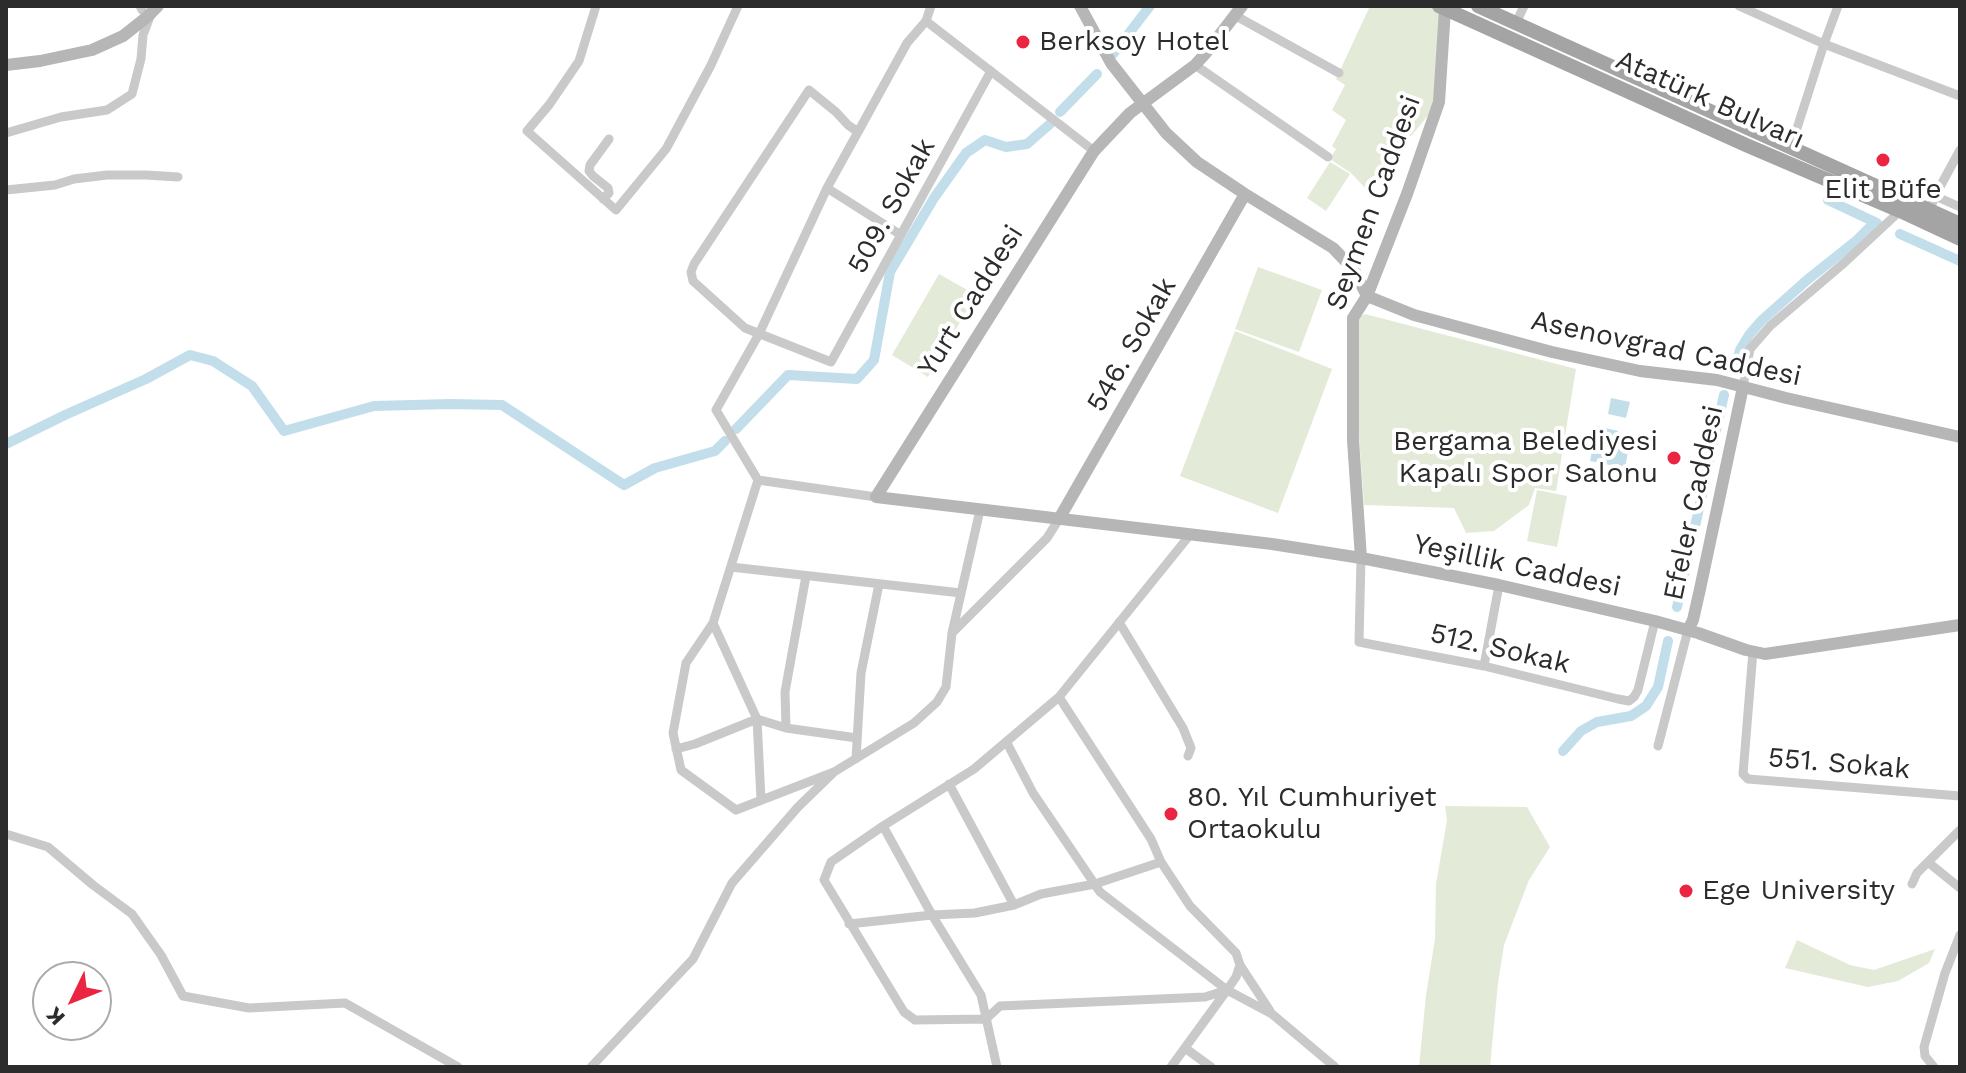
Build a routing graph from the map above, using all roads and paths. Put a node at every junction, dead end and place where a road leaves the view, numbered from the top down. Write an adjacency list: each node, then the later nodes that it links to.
1 (596, 6): 32 (street)
2 (738, 6): 32 (street)
3 (931, 6): 12 (street)
4 (1080, 6): 20 (main road)
5 (1478, 6): 13 (main road, Atatürk Bulvarı)
6 (1524, 6): 13 (street)
7 (1739, 6): 14 (street)
8 (1838, 6): 14 (street)
9 (1442, 7): 35 (main road, Atatürk Bulvarı); 39 (main road, Seymen Caddesi)
10 (148, 9): 15 (main road); 22 (street)
11 (1239, 11): 16 (main road, Yurt Caddesi); 18 (street)
12 (926, 21): 17 (street); 21 (street)
13 (1516, 23): 24 (main road, Atatürk Bulvarı)
14 (1824, 44): 19 (street); 24 (street)
15 (6, 65)
16 (1195, 65): 20 (main road, Yurt Caddesi); 27 (street)
17 (991, 71): 26 (street); 37 (street, 509. Sokak)
18 (1339, 73)
19 (1960, 96)
20 (1143, 104): 26 (main road, Yurt Caddesi); 31 (main road)
21 (858, 132): 29 (street); 40 (street)
22 (6, 133)
23 (609, 139): 32 (street)
24 (1791, 147): 33 (main road, Atatürk Bulvarı)
25 (1960, 150): 33 (street)
26 (1094, 151): 44 (main road, Yurt Caddesi)
27 (1328, 157)
28 (178, 177): 30 (street)
29 (827, 188): 37 (street); 40 (street)
30 (6, 190)
31 (1245, 194): 39 (main road); 46 (main road, 546. Sokak)
32 (603, 199)
33 (1932, 203): 34 (street); 36 (main road, Atatürk Bulvarı)
34 (1960, 207)
35 (1900, 211): 38 (main road, Atatürk Bulvarı); 41 (street, Efeler Caddesi)
36 (1960, 224)
37 (901, 235): 40 (street, 509. Sokak)
38 (1960, 239)
39 (1367, 296): 41 (main road, Asenovgrad Caddesi); 48 (main road, Seymen Caddesi)
40 (759, 334): 43 (street)
41 (1743, 387): 42 (main road, Asenovgrad Caddesi); 58 (main road, Efeler Caddesi)
42 (1960, 437)
43 (758, 480): 44 (street); 49 (street)
44 (876, 497): 45 (main road)
45 (980, 510): 46 (main road); 53 (street)
46 (1059, 519): 47 (main road, Yeşillik Caddesi); 59 (street)
47 (1189, 536): 48 (main road, Yeşillik Caddesi); 55 (street)
48 (1361, 558): 52 (main road, Yeşillik Caddesi); 61 (street, 512. Sokak)
49 (731, 567): 50 (street); 56 (street)
50 (806, 576): 51 (street); 64 (street)
51 (879, 584): 53 (street); 65 (street)
52 (1499, 585): 54 (main road, Yeşillik Caddesi); 61 (street)
53 (961, 593): 59 (street)
54 (1655, 621): 58 (main road, Yeşillik Caddesi); 61 (street, 512. Sokak)
55 (1119, 622): 62 (street); 69 (street)
56 (713, 623): 63 (street); 68 (street)
57 (1960, 625): 60 (main road, Yeşillik Caddesi)
58 (1688, 630): 60 (main road, Yeşillik Caddesi); 67 (street)
59 (952, 633): 70 (street)
60 (1753, 651): 73 (street, 551. Sokak)
61 (1484, 666)
62 (1059, 697): 66 (street); 78 (street)
63 (757, 719): 64 (street); 68 (street); 74 (street)
64 (786, 728): 65 (street)
65 (857, 738): 70 (street)
66 (1007, 743): 72 (street); 80 (street)
67 (1658, 746)
68 (676, 749): 74 (street)
69 (1188, 756)
70 (856, 759): 71 (street)
71 (834, 772): 74 (street); 94 (street)
72 (949, 784): 75 (street); 83 (street)
73 (1960, 796)
74 (761, 800)
75 (883, 826): 84 (street); 85 (street)
76 (1960, 830): 79 (street)
77 (6, 834): 93 (street)
78 (1161, 862): 80 (street); 88 (street)
79 (1929, 863): 81 (street); 82 (street)
80 (1095, 884): 83 (street); 89 (street)
81 (1912, 884)
82 (1960, 888)
83 (1014, 905): 84 (street)
84 (932, 915): 85 (street); 91 (street)
85 (849, 924): 91 (street)
86 (1960, 935): 87 (street)
87 (1957, 956): 99 (street)
88 (1240, 965): 89 (street); 90 (street)
89 (1227, 990): 90 (street); 91 (street); 92 (street)
90 (1272, 1014): 98 (street)
91 (986, 1019): 95 (street)
92 (1185, 1048): 96 (street); 97 (street)
93 (458, 1067)
94 (591, 1067)
95 (997, 1067)
96 (1171, 1067)
97 (1211, 1067)
98 (1335, 1067)
99 (1934, 1067)

